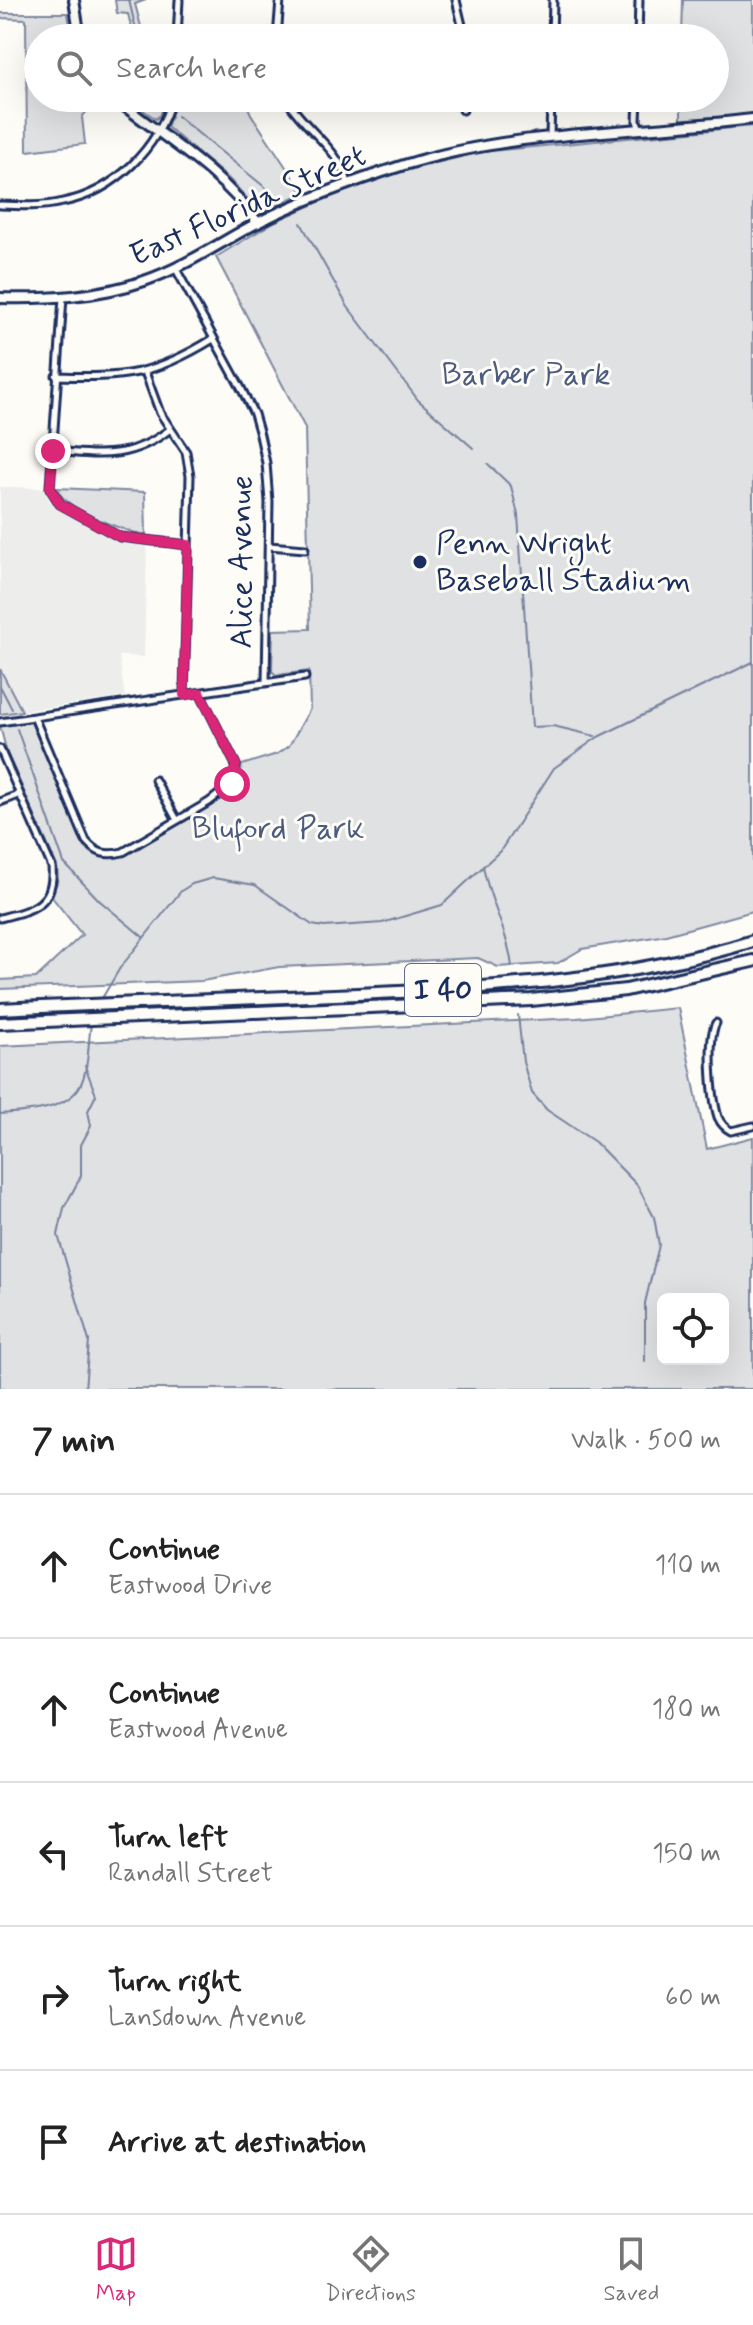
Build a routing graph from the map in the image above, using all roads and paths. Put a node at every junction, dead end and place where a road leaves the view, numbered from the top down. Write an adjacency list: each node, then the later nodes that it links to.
1 (74, 0): 7 (main road)
2 (179, 0): 8 (street)
3 (280, 0): 9 (street)
4 (456, 0): 10 (street)
5 (553, 0): 11 (street)
6 (639, 0): 12 (street)
7 (78, 24)
8 (178, 24)
9 (278, 24)
10 (462, 24)
11 (552, 24)
12 (638, 24)
13 (132, 112): 20 (main road)
14 (168, 112): 20 (street)
15 (298, 112): 22 (street)
16 (551, 112): 21 (street)
17 (637, 112): 19 (street)
18 (753, 119): 19 (main road, East Florida Street)
19 (640, 129): 21 (main road, East Florida Street)
20 (157, 132): 23 (street); 24 (main road)
21 (550, 137): 22 (main road, East Florida Street)
22 (348, 183): 24 (main road, East Florida Street)
23 (0, 205)
24 (258, 223): 25 (main road, East Florida Street)
25 (176, 269): 26 (main road, East Florida Street); 28 (street, Alice Avenue)
26 (63, 297): 27 (main road, East Florida Street); 30 (street)
27 (0, 298)
28 (213, 339): 29 (street); 34 (street, Alice Avenue)
29 (145, 372): 30 (street); 31 (street)
30 (56, 376): 32 (street)
31 (170, 429): 32 (street); 33 (street)
32 (53, 451): 33 (street)
33 (188, 545): 39 (street)
34 (269, 546): 35 (street); 37 (street, Alice Avenue)
35 (305, 549)
36 (305, 677): 37 (street)
37 (266, 683): 38 (street)
38 (200, 693): 39 (street); 46 (street)
39 (184, 695): 40 (street)
40 (34, 717): 41 (street); 46 (street)
41 (0, 722)
42 (0, 749): 44 (street)
43 (155, 780): 46 (street)
44 (18, 795): 45 (street); 47 (street)
45 (0, 802)
46 (177, 820)
47 (0, 918)
48 (753, 941): 50 (highway, I 40)
49 (753, 961): 51 (highway, I 40)
50 (0, 1009)
51 (0, 1023)
52 (716, 1023): 53 (street)
53 (753, 1126)

